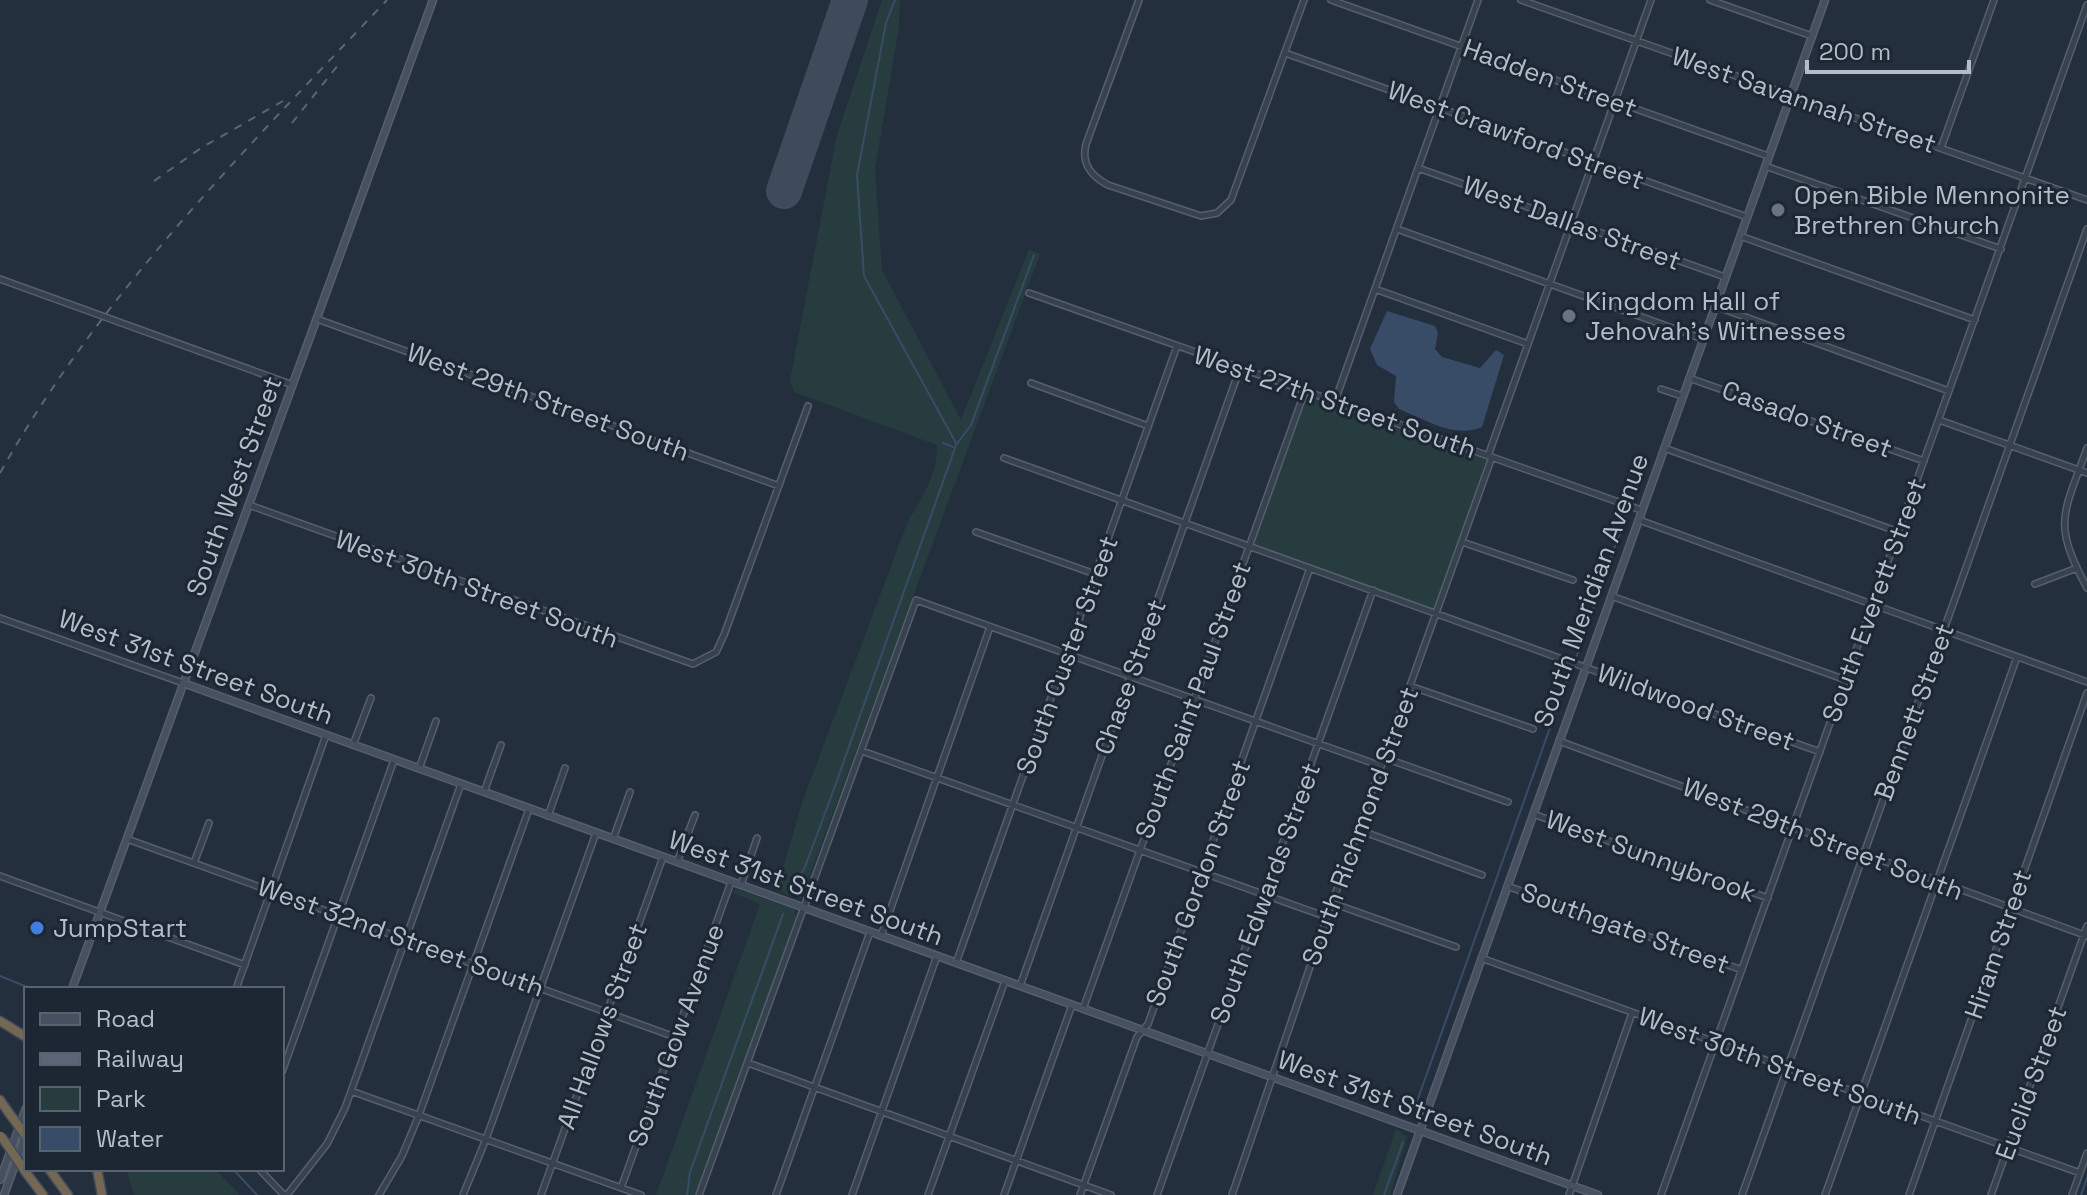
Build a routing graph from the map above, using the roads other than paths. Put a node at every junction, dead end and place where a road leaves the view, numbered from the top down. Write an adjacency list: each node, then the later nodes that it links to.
1 (433, 0): 38 (street, South West Street)
2 (1139, 0): 15 (street)
3 (1304, 0): 15 (street)
4 (1331, 0): 14 (street, Hadden Street)
5 (1478, 0): 14 (street)
6 (1521, 0): 13 (street, West Savannah Street)
7 (1651, 0): 13 (street, South Richmond Street)
8 (1710, 0): 12 (street)
9 (1825, 0): 12 (street, South Meridian Avenue)
10 (1994, 0): 19 (street)
11 (2087, 5): 24 (street, South Everett Street)
12 (1812, 36): 16 (street, South Meridian Avenue)
13 (1636, 42): 16 (street, West Savannah Street); 17 (street, South Richmond Street)
14 (1461, 47): 17 (street, Hadden Street); 18 (street)
15 (1285, 53): 18 (street, West Crawford Street)
16 (1790, 96): 19 (street, West Savannah Street); 20 (street, South Meridian Avenue)
17 (1615, 102): 20 (street, Hadden Street); 21 (street, South Richmond Street)
18 (1440, 107): 21 (street, West Crawford Street); 23 (street)
19 (1941, 148): 24 (street, West Savannah Street)
20 (1768, 156): 22 (street, South Meridian Avenue)
21 (1593, 162): 26 (street, West Crawford Street); 27 (street, South Richmond Street)
22 (1765, 166): 26 (street, South Meridian Avenue); 31 (street)
23 (1418, 168): 27 (street, West Dallas Street); 28 (street)
24 (2025, 178): 25 (street, West Savannah Street); 31 (street, South Everett Street)
25 (2087, 200)
26 (1747, 217): 30 (street, South Meridian Avenue)
27 (1571, 223): 32 (street, West Dallas Street); 34 (street, South Richmond Street)
28 (1397, 229): 34 (street); 35 (street)
29 (2087, 229): 55 (street, Bennett Street)
30 (1740, 236): 32 (street, South Meridian Avenue); 39 (street)
31 (2001, 249): 39 (street, South Everett Street)
32 (1725, 277): 37 (street, South Meridian Avenue)
33 (0, 279): 46 (street)
34 (1550, 283): 40 (street); 41 (street, South Richmond Street)
35 (1375, 289): 41 (street); 51 (street)
36 (1029, 293): 42 (street, West 27th Street South)
37 (1715, 306): 40 (street, South Meridian Avenue); 49 (street)
38 (317, 319): 46 (street, South West Street); 63 (street, West 29th Street South)
39 (1975, 320): 49 (street, South Everett Street)
40 (1703, 339): 44 (street, South Meridian Avenue)
41 (1528, 344): 58 (street, South Richmond Street)
42 (1177, 346): 43 (street, West 27th Street South); 54 (street, South Custer Street)
43 (1240, 368): 48 (street, West 27th Street South); 68 (street, Chase Street)
44 (1689, 378): 50 (street, South Meridian Avenue); 60 (street, Casado Street)
45 (1031, 383): 54 (street)
46 (293, 385): 65 (street, South West Street)
47 (1661, 389): 50 (street)
48 (1305, 391): 51 (street, West 27th Street South); 72 (street, South Saint Paul Street)
49 (1949, 391): 53 (street, South Everett Street)
50 (1682, 396): 56 (street, South Meridian Avenue)
51 (1335, 401): 58 (street, West 27th Street South)
52 (808, 406): 63 (street)
53 (1939, 420): 55 (street); 60 (street, South Everett Street)
54 (1148, 426): 64 (street, South Custer Street)
55 (2010, 445): 61 (street); 85 (street, Bennett Street)
56 (1664, 448): 66 (street, South Meridian Avenue); 70 (street)
57 (2087, 448): 61 (street)
58 (1490, 457): 66 (street, West 27th Street South); 71 (street, South Richmond Street)
59 (1004, 458): 64 (street, Wildwood Street)
60 (1924, 461): 70 (street, South Everett Street)
61 (2079, 471): 62 (street); 74 (street)
62 (2087, 473)
63 (779, 486): 65 (street, West 30th Street South)
64 (1122, 500): 68 (street, Wildwood Street); 75 (street, South Custer Street)
65 (249, 505): 92 (street, South West Street)
66 (1641, 510): 67 (street, South Meridian Avenue)
67 (1638, 520): 80 (street, South Meridian Avenue); 81 (street)
68 (1185, 523): 72 (street, Wildwood Street); 89 (street, Chase Street)
69 (976, 532): 75 (street)
70 (1899, 532): 81 (street, South Everett Street)
71 (1462, 542): 76 (street); 82 (street, South Richmond Street)
72 (1249, 545): 73 (street, Wildwood Street); 96 (street, South Saint Paul Street)
73 (1310, 568): 79 (street, Wildwood Street); 98 (street, South Gordon Street)
74 (2077, 568): 77 (street); 78 (street)
75 (1095, 574): 86 (street, South Custer Street)
76 (1573, 580)
77 (2035, 584)
78 (2087, 588)
79 (1373, 590): 82 (street, Wildwood Street); 104 (street, South Edwards Street)
80 (1611, 596): 88 (street, South Meridian Avenue); 90 (street)
81 (1873, 605): 85 (street); 90 (street, South Everett Street)
82 (1437, 613): 88 (street, Wildwood Street); 93 (street, South Richmond Street)
83 (0, 618): 92 (street, West 31st Street South)
84 (990, 627): 86 (street); 105 (street); 112 (street)
85 (1944, 630): 87 (street); 131 (street, Bennett Street)
86 (1067, 655): 89 (street); 117 (street, South Custer Street)
87 (2017, 657): 91 (street); 139 (street)
88 (1585, 667): 101 (street, South Meridian Avenue); 106 (street, Wildwood Street)
89 (1130, 678): 96 (street); 124 (street, Chase Street)
90 (1846, 680): 106 (street, South Everett Street)
91 (2087, 682)
92 (183, 683): 100 (street, West 31st Street South); 128 (street, South West Street)
93 (1410, 686): 99 (street); 107 (street, South Richmond Street)
94 (2087, 693): 147 (street, Hiram Street)
95 (371, 698): 102 (street)
96 (1193, 700): 98 (street); 130 (street, South Saint Paul Street)
97 (436, 721): 111 (street)
98 (1255, 722): 104 (street); 135 (street, South Gordon Street)
99 (1533, 729)
100 (326, 735): 102 (street, West 31st Street South); 142 (street)
101 (1559, 740): 119 (street, South Meridian Avenue); 123 (street, West 29th Street South)
102 (353, 745): 108 (street, West 31st Street South)
103 (501, 745): 114 (street)
104 (1318, 745): 109 (street); 143 (street, South Edwards Street)
105 (862, 751): 112 (street); 146 (street)
106 (1820, 752): 123 (street, South Everett Street)
107 (1385, 758): 109 (street, South Richmond Street); 116 (street)
108 (394, 760): 111 (street, West 31st Street South); 149 (street)
109 (1381, 766): 125 (street, South Richmond Street)
110 (565, 768): 121 (street)
111 (419, 769): 113 (street, West 31st Street South)
112 (937, 778): 117 (street); 153 (street)
113 (461, 784): 114 (street, West 31st Street South); 155 (street)
114 (484, 792): 118 (street, West 31st Street South)
115 (630, 792): 129 (street)
116 (1508, 802)
117 (1013, 805): 124 (street); 160 (street, South Custer Street)
118 (529, 809): 121 (street, West 31st Street South); 159 (street)
119 (1533, 814): 141 (street, South Meridian Avenue); 144 (street, West Sunnybrook)
120 (695, 815): 133 (street)
121 (548, 816): 126 (street, West 31st Street South)
122 (209, 823): 134 (street)
123 (1794, 825): 131 (street, West 29th Street South); 144 (street, South Everett Street)
124 (1077, 828): 130 (street); 164 (street, Chase Street)
125 (1359, 830): 136 (street); 145 (street, South Richmond Street)
126 (596, 833): 129 (street, West 31st Street South); 167 (street)
127 (757, 838): 140 (street)
128 (126, 839): 134 (street, West 32nd Street South); 148 (street, South West Street)
129 (613, 839): 132 (street, West 31st Street South)
130 (1139, 850): 135 (street); 169 (street, South Saint Paul Street)
131 (1863, 856): 139 (street, West 29th Street South); 180 (street, Bennett Street)
132 (663, 857): 133 (street, West 31st Street South); 170 (street, All Hallows Street)
133 (677, 862): 138 (street, West 31st Street South)
134 (194, 863): 142 (street, West 32nd Street South)
135 (1202, 872): 143 (street); 173 (street, South Gordon Street)
136 (1482, 875)
137 (0, 876): 148 (street)
138 (731, 882): 140 (street, West 31st Street South); 175 (street, South Gow Avenue)
139 (1937, 883): 147 (street, West 29th Street South); 184 (street)
140 (741, 885): 146 (street, West 31st Street South)
141 (1507, 886): 158 (street, South Meridian Avenue); 162 (street, Southgate Street)
142 (271, 891): 149 (street, West 32nd Street South); 161 (street)
143 (1265, 895): 150 (street); 177 (street, South Edwards Street)
144 (1768, 898): 162 (street, South Everett Street)
145 (1332, 903): 150 (street, South Richmond Street); 156 (street)
146 (804, 908): 152 (street, West 31st Street South); 178 (street)
147 (2010, 909): 154 (street, West 29th Street South); 189 (street, Hiram Street)
148 (100, 913): 161 (street); 165 (street, South West Street)
149 (339, 915): 155 (street, West 32nd Street South); 179 (street)
150 (1327, 917): 181 (street, South Richmond Street)
151 (2087, 926): 154 (street, Euclid Street)
152 (870, 932): 153 (street, West 31st Street South); 182 (street)
153 (881, 936): 157 (street, West 31st Street South)
154 (2085, 936): 196 (street, Euclid Street)
155 (405, 939): 159 (street, West 32nd Street South); 183 (street)
156 (1456, 947)
157 (937, 956): 160 (street, West 31st Street South); 186 (street)
158 (1481, 958): 171 (street, West 30th Street South); 190 (street, South Meridian Avenue)
159 (473, 963): 167 (street, West 32nd Street South); 188 (street)
160 (956, 963): 163 (street, West 31st Street South)
161 (245, 965): 166 (street)
162 (1742, 970): 176 (street, South Everett Street)
163 (1005, 981): 164 (street, West 31st Street South); 193 (street)
164 (1020, 986): 168 (street, West 31st Street South)
165 (74, 987)
166 (237, 987)
167 (540, 987): 170 (street, West 32nd Street South); 194 (street)
168 (1072, 1005): 169 (street, West 31st Street South); 198 (street)
169 (1083, 1009): 173 (street, West 31st Street South)
170 (608, 1012): 175 (street, West 32nd Street South); 199 (street, All Hallows Street)
171 (1632, 1013): 176 (street, West 30th Street South); 208 (street)
172 (0, 1021): 174 (highway)
173 (1144, 1031): 177 (street, West 31st Street South); 207 (street, South Gordon Street)
174 (24, 1036)
175 (675, 1037): 209 (street, South Gow Avenue)
176 (1716, 1042): 180 (street, West 30th Street South); 231 (street, South Everett Street)
177 (1208, 1054): 181 (street, West 31st Street South); 226 (street, South Edwards Street)
178 (748, 1063): 182 (street); 219 (street)
179 (284, 1066)
180 (1787, 1069): 184 (street, West 30th Street South); 232 (street, Bennett Street)
181 (1272, 1077): 190 (street, West 31st Street South); 227 (street, South Richmond Street)
182 (815, 1087): 186 (street); 220 (street)
183 (351, 1091): 188 (street); 214 (street)
184 (1861, 1095): 189 (street, West 30th Street South); 233 (street)
185 (0, 1100): 191 (highway, bridge)
186 (881, 1112): 193 (street); 221 (street)
187 (24, 1114): 206 (street)
188 (419, 1115): 194 (street); 215 (street)
189 (1936, 1122): 196 (street, West 30th Street South); 234 (street, Hiram Street)
190 (1420, 1131): 208 (street, West 31st Street South); 228 (street, South Meridian Avenue)
191 (24, 1132)
192 (0, 1136): 200 (highway, bridge)
193 (948, 1136): 198 (street); 222 (street)
194 (486, 1139): 199 (street); 216 (street)
195 (24, 1140): 210 (street)
196 (2008, 1147): 205 (street, West 30th Street South); 235 (street, Euclid Street)
197 (2087, 1153): 205 (street)
198 (1017, 1161): 207 (street); 223 (street)
199 (553, 1163): 209 (street); 217 (street, All Hallows Street)
200 (24, 1170)
201 (25, 1171): 211 (highway, bridge)
202 (50, 1171): 212 (highway)
203 (97, 1171): 213 (highway)
204 (261, 1171): 214 (street)
205 (2080, 1173): 236 (street)
206 (0, 1180)
207 (1083, 1185): 224 (street, South Gordon Street); 225 (street)
208 (1571, 1185): 229 (street); 230 (street, West 31st Street South)
209 (621, 1188): 218 (street)
210 (4, 1195)
211 (43, 1195)
212 (68, 1195)
213 (102, 1195)
214 (286, 1195)
215 (379, 1195)
216 (463, 1195)
217 (541, 1195)
218 (641, 1195)
219 (699, 1195)
220 (776, 1195)
221 (852, 1195)
222 (928, 1195)
223 (1004, 1195)
224 (1080, 1195)
225 (1111, 1195)
226 (1157, 1195)
227 (1232, 1195)
228 (1397, 1195)
229 (1569, 1195)
230 (1598, 1195)
231 (1661, 1195)
232 (1742, 1195)
233 (1825, 1195)
234 (1909, 1195)
235 (1991, 1195)
236 (2072, 1195)

